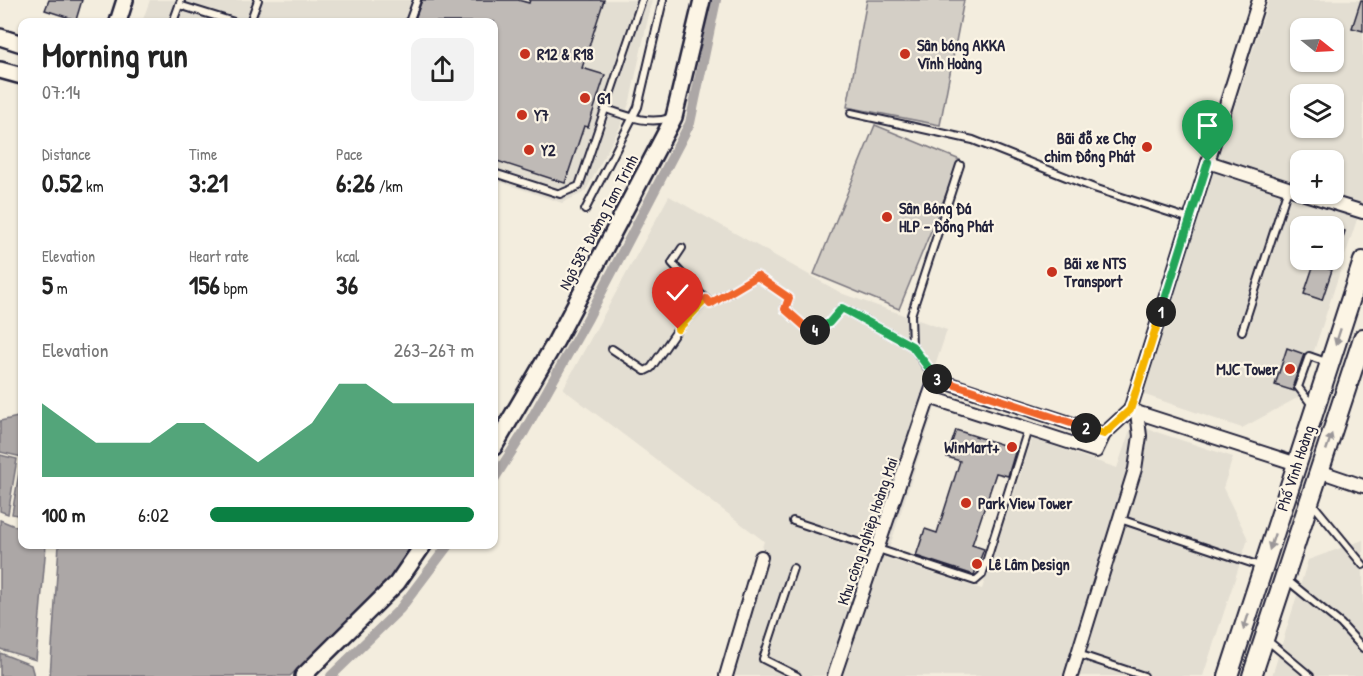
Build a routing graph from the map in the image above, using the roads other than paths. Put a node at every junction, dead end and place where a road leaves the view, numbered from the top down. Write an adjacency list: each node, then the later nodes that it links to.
1 (125, 0): 9 (street)
2 (258, 0): 12 (lane)
3 (417, 0): 13 (lane)
4 (642, 0): 18 (lane)
5 (663, 0): 21 (lane)
6 (702, 0): 20 (street, Ngõ 587 Đường Tam Trinh)
7 (1259, 0): 22 (street)
8 (180, 2): 10 (lane); 11 (lane)
9 (119, 18)
10 (174, 18)
11 (223, 18)
12 (251, 18)
13 (410, 18)
14 (0, 37): 15 (street)
15 (18, 43)
16 (0, 70): 17 (street)
17 (18, 75)
18 (606, 109): 21 (lane); 24 (lane)
19 (851, 113): 30 (lane)
20 (674, 117): 21 (lane); 44 (street, Ngõ 587 Đường Tam Trinh)
21 (634, 118): 28 (lane)
22 (1208, 162): 25 (street); 30 (street)
23 (960, 165): 36 (lane)
24 (498, 173)
25 (1290, 189)
26 (1290, 201): 34 (lane)
27 (1337, 204): 29 (street)
28 (585, 210)
29 (1363, 212)
30 (1190, 219): 41 (street)
31 (682, 248): 33 (lane)
32 (1363, 261): 45 (main road, Phố Vĩnh Hoàng, one-way to 45)
33 (706, 299): 36 (lane); 37 (lane)
34 (1242, 331)
35 (1363, 338): 46 (main road, Phố Vĩnh Hoàng, one-way to 35)
36 (912, 346): 38 (lane)
37 (612, 349)
38 (935, 379): 39 (street, Khu công nghiệp Hoàng Mai); 40 (street)
39 (929, 397): 42 (street); 53 (street, Khu công nghiệp Hoàng Mai)
40 (1034, 411): 42 (street); 43 (street)
41 (1133, 411): 43 (street); 45 (street); 50 (street)
42 (1028, 429): 43 (street); 53 (lane)
43 (1104, 434)
44 (498, 440)
45 (1297, 464): 46 (main road); 47 (main road, Phố Vĩnh Hoàng)
46 (1319, 471): 48 (street); 49 (main road, Phố Vĩnh Hoàng)
47 (1290, 486): 49 (main road); 56 (main road, Phố Vĩnh Hoàng, one-way to 56)
48 (1363, 486)
49 (1311, 497): 55 (lane); 58 (main road, Phố Vĩnh Hoàng)
50 (1120, 519): 56 (lane); 61 (street)
51 (793, 521): 53 (lane)
52 (421, 549): 62 (street)
53 (879, 550): 65 (street, Khu công nghiệp Hoàng Mai)
54 (761, 557): 63 (street)
55 (1363, 565)
56 (1263, 567): 68 (main road, Phố Vĩnh Hoàng, one-way to 68)
57 (793, 568): 64 (lane)
58 (1284, 577): 59 (main road, Phố Vĩnh Hoàng); 60 (lane)
59 (1265, 638): 69 (main road, Phố Vĩnh Hoàng); 70 (lane)
60 (1363, 648)
61 (1078, 654): 66 (street); 67 (lane)
62 (303, 676)
63 (726, 676)
64 (797, 676)
65 (834, 676)
66 (1071, 676)
67 (1144, 676)
68 (1228, 676)
69 (1252, 676)
70 (1310, 676)

